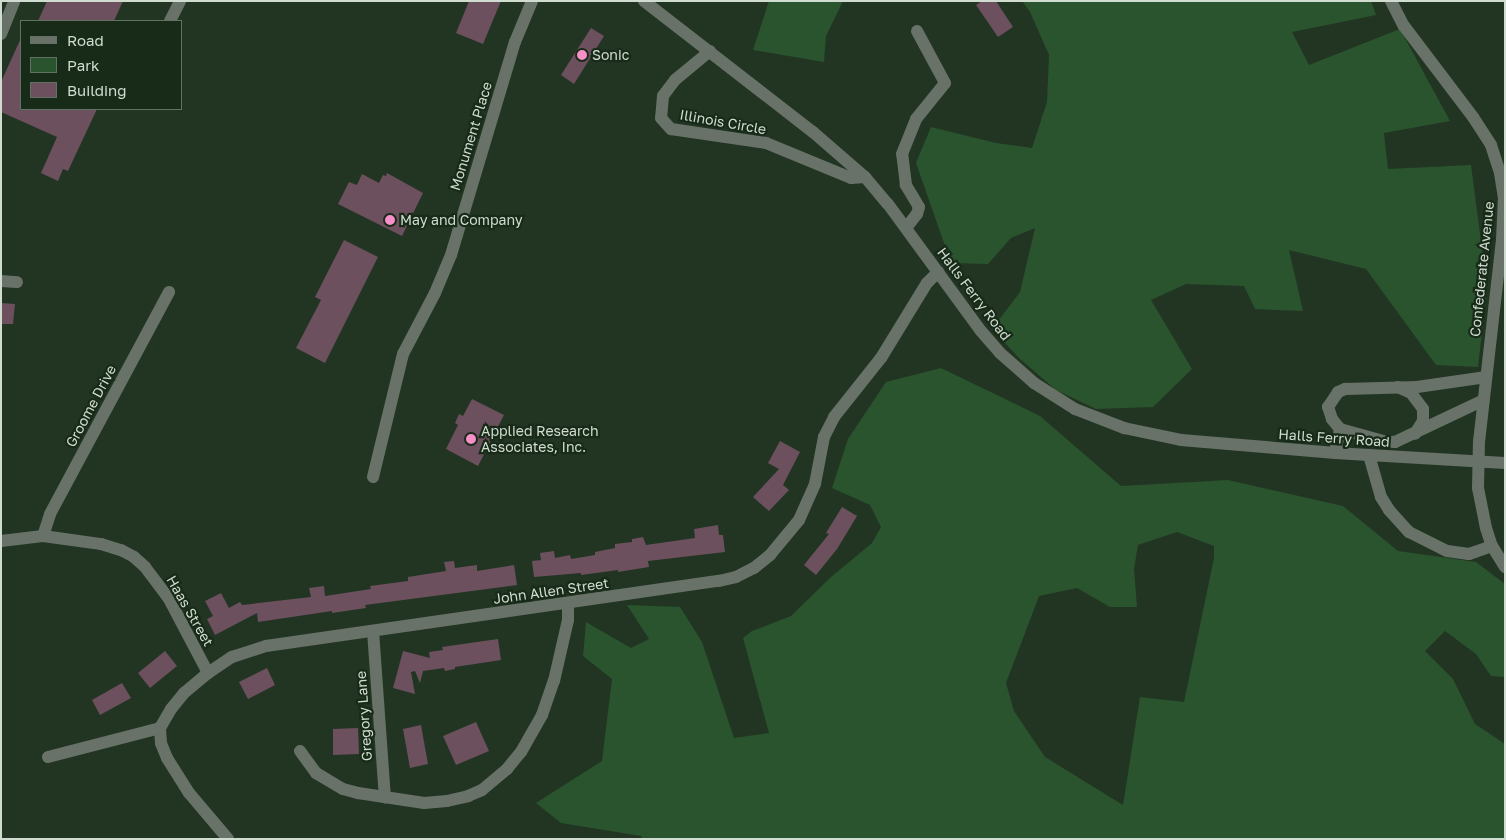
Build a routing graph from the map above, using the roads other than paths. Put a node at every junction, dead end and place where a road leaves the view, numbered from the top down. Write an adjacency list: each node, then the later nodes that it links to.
1 (14, 1): 8 (street)
2 (180, 1): 6 (street)
3 (532, 1): 24 (street, Monument Place)
4 (644, 1): 9 (street, Halls Ferry Road)
5 (1391, 1): 16 (street, Confederate Avenue)
6 (170, 20)
7 (917, 31): 11 (street)
8 (1, 34)
9 (710, 51): 10 (street, Halls Ferry Road); 10 (street, Illinois Circle)
10 (864, 177): 11 (street, Halls Ferry Road)
11 (906, 228): 12 (street, Halls Ferry Road)
12 (938, 272): 21 (street, Halls Ferry Road); 29 (street, John Allen Street)
13 (1, 280): 14 (street)
14 (17, 282)
15 (169, 292): 25 (street, Groome Drive)
16 (1486, 377): 17 (street); 18 (street, Confederate Avenue)
17 (1398, 387): 19 (street); 20 (street)
18 (1484, 400): 20 (street); 27 (street, Confederate Avenue, bridge)
19 (1340, 429): 20 (street); 21 (street)
20 (1415, 434)
21 (1335, 453): 22 (street, Halls Ferry Road)
22 (1369, 455): 23 (street, Halls Ferry Road); 27 (street)
23 (1505, 463)
24 (373, 477)
25 (44, 536): 26 (street, Haas Street); 31 (street, Haas Street)
26 (1, 541)
27 (1492, 546): 28 (street, Confederate Avenue)
28 (1505, 567)
29 (568, 604): 30 (street, John Allen Street); 35 (street)
30 (373, 631): 31 (street, John Allen Street); 35 (street, Gregory Lane)
31 (208, 673): 32 (street, John Allen Street)
32 (160, 728): 34 (street); 36 (street)
33 (300, 751): 35 (street)
34 (48, 756)
35 (385, 798)
36 (228, 839)

